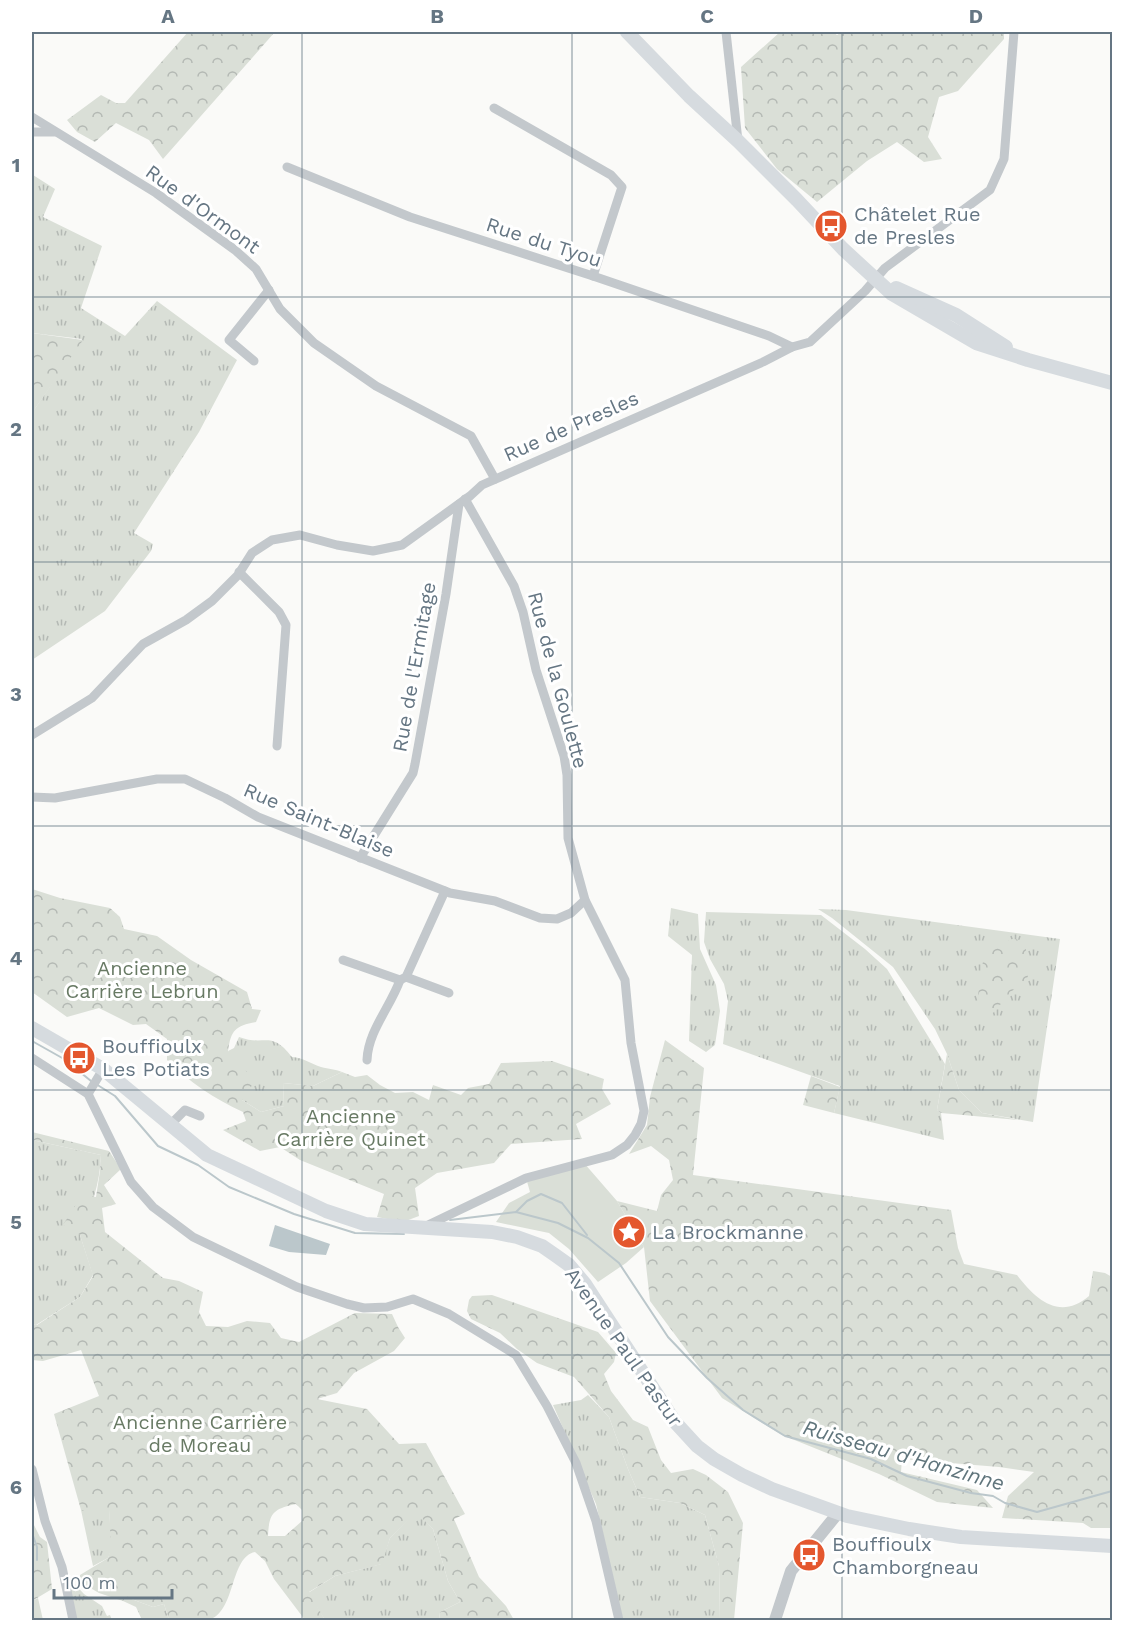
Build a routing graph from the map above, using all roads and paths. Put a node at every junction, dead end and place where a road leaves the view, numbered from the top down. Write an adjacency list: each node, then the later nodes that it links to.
1 (627, 32): 7 (main road)
2 (726, 32): 6 (street)
3 (1014, 32): 13 (street, Rue de Presles)
4 (494, 108): 12 (street)
5 (32, 117): 9 (street, Rue d'Ormont)
6 (736, 118): 7 (street); 10 (street)
7 (722, 126): 10 (main road)
8 (32, 132): 9 (street)
9 (54, 132): 14 (street, Rue d'Ormont)
10 (738, 141): 13 (main road)
11 (287, 167): 12 (street, Rue du Tyou)
12 (594, 276): 15 (street, Rue du Tyou)
13 (875, 279): 15 (street, Rue de Presles); 17 (main road)
14 (269, 290): 16 (street); 18 (street, Rue d'Ormont)
15 (792, 347): 18 (street, Rue de Presles)
16 (254, 361)
17 (1113, 383)
18 (495, 479): 19 (street, Rue de Presles)
19 (462, 502): 20 (street, Rue de Presles); 24 (street, Rue de l'Ermitage); 26 (street, Rue de la Goulette)
20 (240, 572): 21 (street, Rue de Presles); 22 (street)
21 (32, 735)
22 (277, 746)
23 (32, 797): 24 (street, Rue Saint-Blaise)
24 (360, 858): 25 (street, Rue Saint-Blaise)
25 (445, 891): 26 (street, Rue Saint-Blaise); 28 (street)
26 (585, 900): 36 (street, Rue de la Goulette)
27 (343, 960): 28 (street)
28 (403, 979): 29 (street); 32 (street)
29 (449, 993)
30 (32, 1028): 33 (main road, Avenue Paul Pastur)
31 (32, 1059): 33 (street)
32 (367, 1060)
33 (95, 1083): 35 (main road, Avenue Paul Pastur); 41 (street)
34 (200, 1116): 35 (street)
35 (171, 1125): 36 (main road, Avenue Paul Pastur)
36 (422, 1229): 38 (main road, Avenue Paul Pastur)
37 (32, 1469): 40 (street)
38 (838, 1513): 39 (main road, Avenue Paul Pastur); 42 (street)
39 (1113, 1546)
40 (73, 1620)
41 (619, 1620)
42 (776, 1620)

